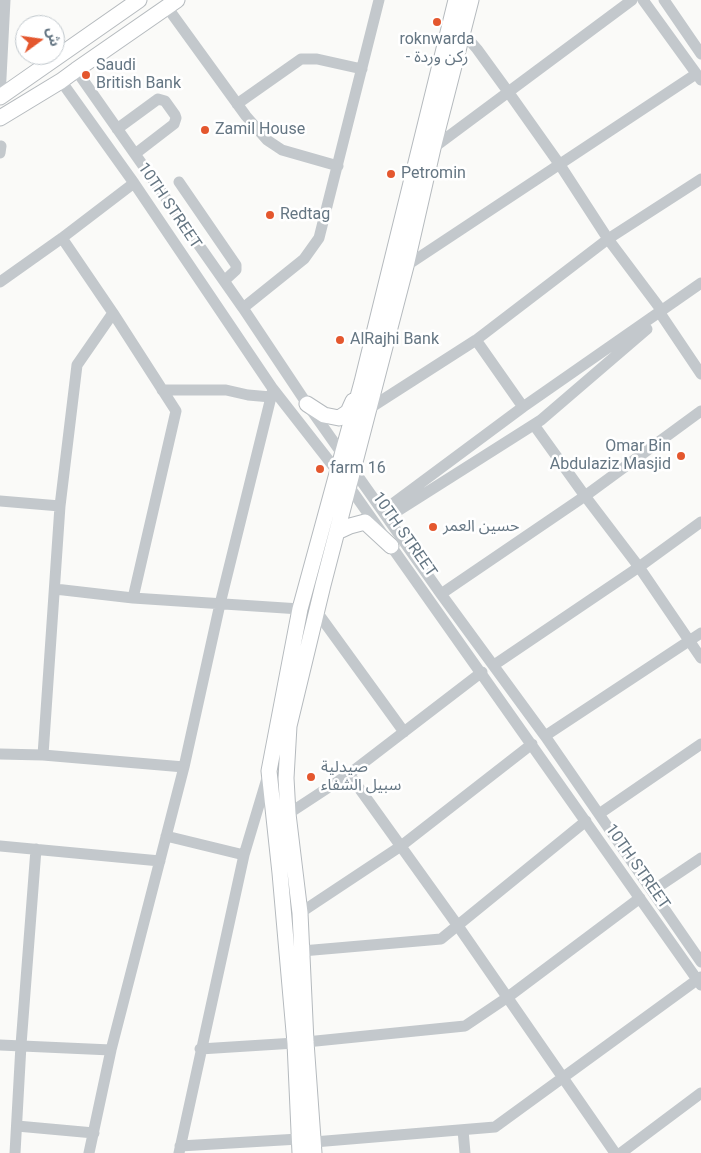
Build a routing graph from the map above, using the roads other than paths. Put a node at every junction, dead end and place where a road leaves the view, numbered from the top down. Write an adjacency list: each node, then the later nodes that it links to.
1 (5, 0): 17 (street)
2 (139, 0): 17 (main road)
3 (379, 0): 12 (street)
4 (456, 0): 42 (main road)
5 (471, 0): 10 (main road)
6 (632, 0): 16 (street)
7 (643, 0): 14 (street)
8 (664, 0): 11 (street)
9 (172, 4): 13 (main road); 18 (street)
10 (463, 33): 16 (street); 22 (main road)
11 (701, 54)
12 (362, 69): 18 (street); 26 (street)
13 (76, 70): 15 (main road); 20 (street, 10TH STREET)
14 (699, 77): 25 (street)
15 (61, 81): 19 (main road); 29 (street, 10TH STREET)
16 (509, 93): 22 (street); 25 (street)
17 (0, 97)
18 (237, 104): 26 (street)
19 (0, 118)
20 (117, 129): 24 (street, 10TH STREET); 24 (street)
21 (0, 146): 23 (street)
22 (433, 148): 32 (main road)
23 (0, 153)
24 (135, 154): 33 (street, 10TH STREET)
25 (560, 165): 31 (street); 32 (street)
26 (338, 166): 37 (street)
27 (701, 179): 31 (street)
28 (179, 182): 33 (street)
29 (134, 183): 30 (street); 44 (street, 10TH STREET)
30 (62, 238): 34 (street); 38 (street)
31 (608, 239): 39 (street); 40 (street)
32 (406, 266): 47 (main road)
33 (224, 281): 37 (street, 10TH STREET)
34 (0, 282)
35 (701, 283): 39 (street)
36 (701, 290): 39 (street)
37 (243, 308): 45 (street, 10TH STREET)
38 (113, 313): 43 (street); 56 (street)
39 (662, 314): 41 (street); 46 (street); 49 (street)
40 (476, 340): 46 (street); 47 (street)
41 (701, 374)
42 (362, 382): 45 (main road); 50 (main road)
43 (162, 390): 44 (street); 64 (street)
44 (272, 393): 52 (street, 10TH STREET); 65 (street)
45 (308, 404): 50 (street, 10TH STREET)
46 (524, 407): 57 (street)
47 (370, 408): 51 (main road)
48 (701, 411): 54 (street)
49 (534, 425): 54 (street); 57 (street)
50 (342, 453): 51 (street, 10TH STREET); 52 (main road)
51 (353, 469): 53 (main road); 57 (street, 10TH STREET)
52 (338, 473): 53 (street, 10TH STREET); 66 (main road)
53 (348, 485): 59 (main road); 60 (street, 10TH STREET)
54 (585, 496): 61 (street); 63 (street)
55 (0, 501): 56 (street)
56 (60, 506): 62 (street)
57 (385, 514): 63 (street, 10TH STREET)
58 (701, 522): 61 (street)
59 (337, 532): 60 (main road); 67 (main road)
60 (391, 546): 72 (street, 10TH STREET)
61 (639, 567): 69 (street); 71 (street)
62 (55, 590): 64 (street); 78 (street)
63 (441, 594): 71 (street, 10TH STREET)
64 (133, 598): 65 (street)
65 (220, 604): 66 (street); 79 (street)
66 (300, 609): 80 (main road)
67 (317, 612): 73 (street); 82 (main road)
68 (701, 633): 69 (street)
69 (689, 642): 70 (street); 74 (street)
70 (701, 658)
71 (494, 665): 74 (street, 10TH STREET)
72 (482, 672): 73 (street); 75 (street, 10TH STREET)
73 (404, 732): 81 (street)
74 (545, 736): 83 (street, 10TH STREET)
75 (532, 744): 84 (street, 10TH STREET); 87 (street)
76 (701, 744): 83 (street)
77 (0, 754): 78 (street)
78 (43, 755): 79 (street)
79 (184, 768): 85 (street)
80 (269, 771): 89 (street); 100 (main road)
81 (349, 774): 82 (street); 87 (street)
82 (288, 814): 94 (main road)
83 (599, 814): 92 (street, 10TH STREET)
84 (586, 821): 93 (street, 10TH STREET); 95 (street)
85 (166, 836): 89 (street); 91 (street)
86 (0, 846): 88 (street)
87 (401, 846): 94 (street); 95 (street)
88 (36, 849): 91 (street); 102 (street)
89 (244, 855): 103 (street)
90 (701, 858): 92 (street)
91 (160, 862): 104 (street)
92 (652, 891): 97 (street, 10TH STREET)
93 (640, 898): 98 (street, 10TH STREET); 99 (street)
94 (300, 913): 96 (main road)
95 (458, 926): 96 (street); 99 (street)
96 (302, 951): 100 (main road)
97 (701, 962)
98 (700, 981): 105 (street)
99 (508, 997): 100 (street); 105 (street)
100 (300, 1042): 103 (street); 110 (main road)
101 (0, 1044): 102 (street)
102 (21, 1045): 104 (street); 107 (street)
103 (200, 1049): 111 (street)
104 (111, 1050): 109 (street)
105 (563, 1078): 108 (street); 115 (street)
106 (701, 1093): 116 (street)
107 (17, 1126): 109 (street); 112 (street)
108 (463, 1130): 110 (street); 114 (street)
109 (94, 1133): 113 (street)
110 (307, 1147): 111 (street)
111 (179, 1149)
112 (14, 1153)
113 (88, 1153)
114 (465, 1153)
115 (615, 1153)
116 (621, 1153)

